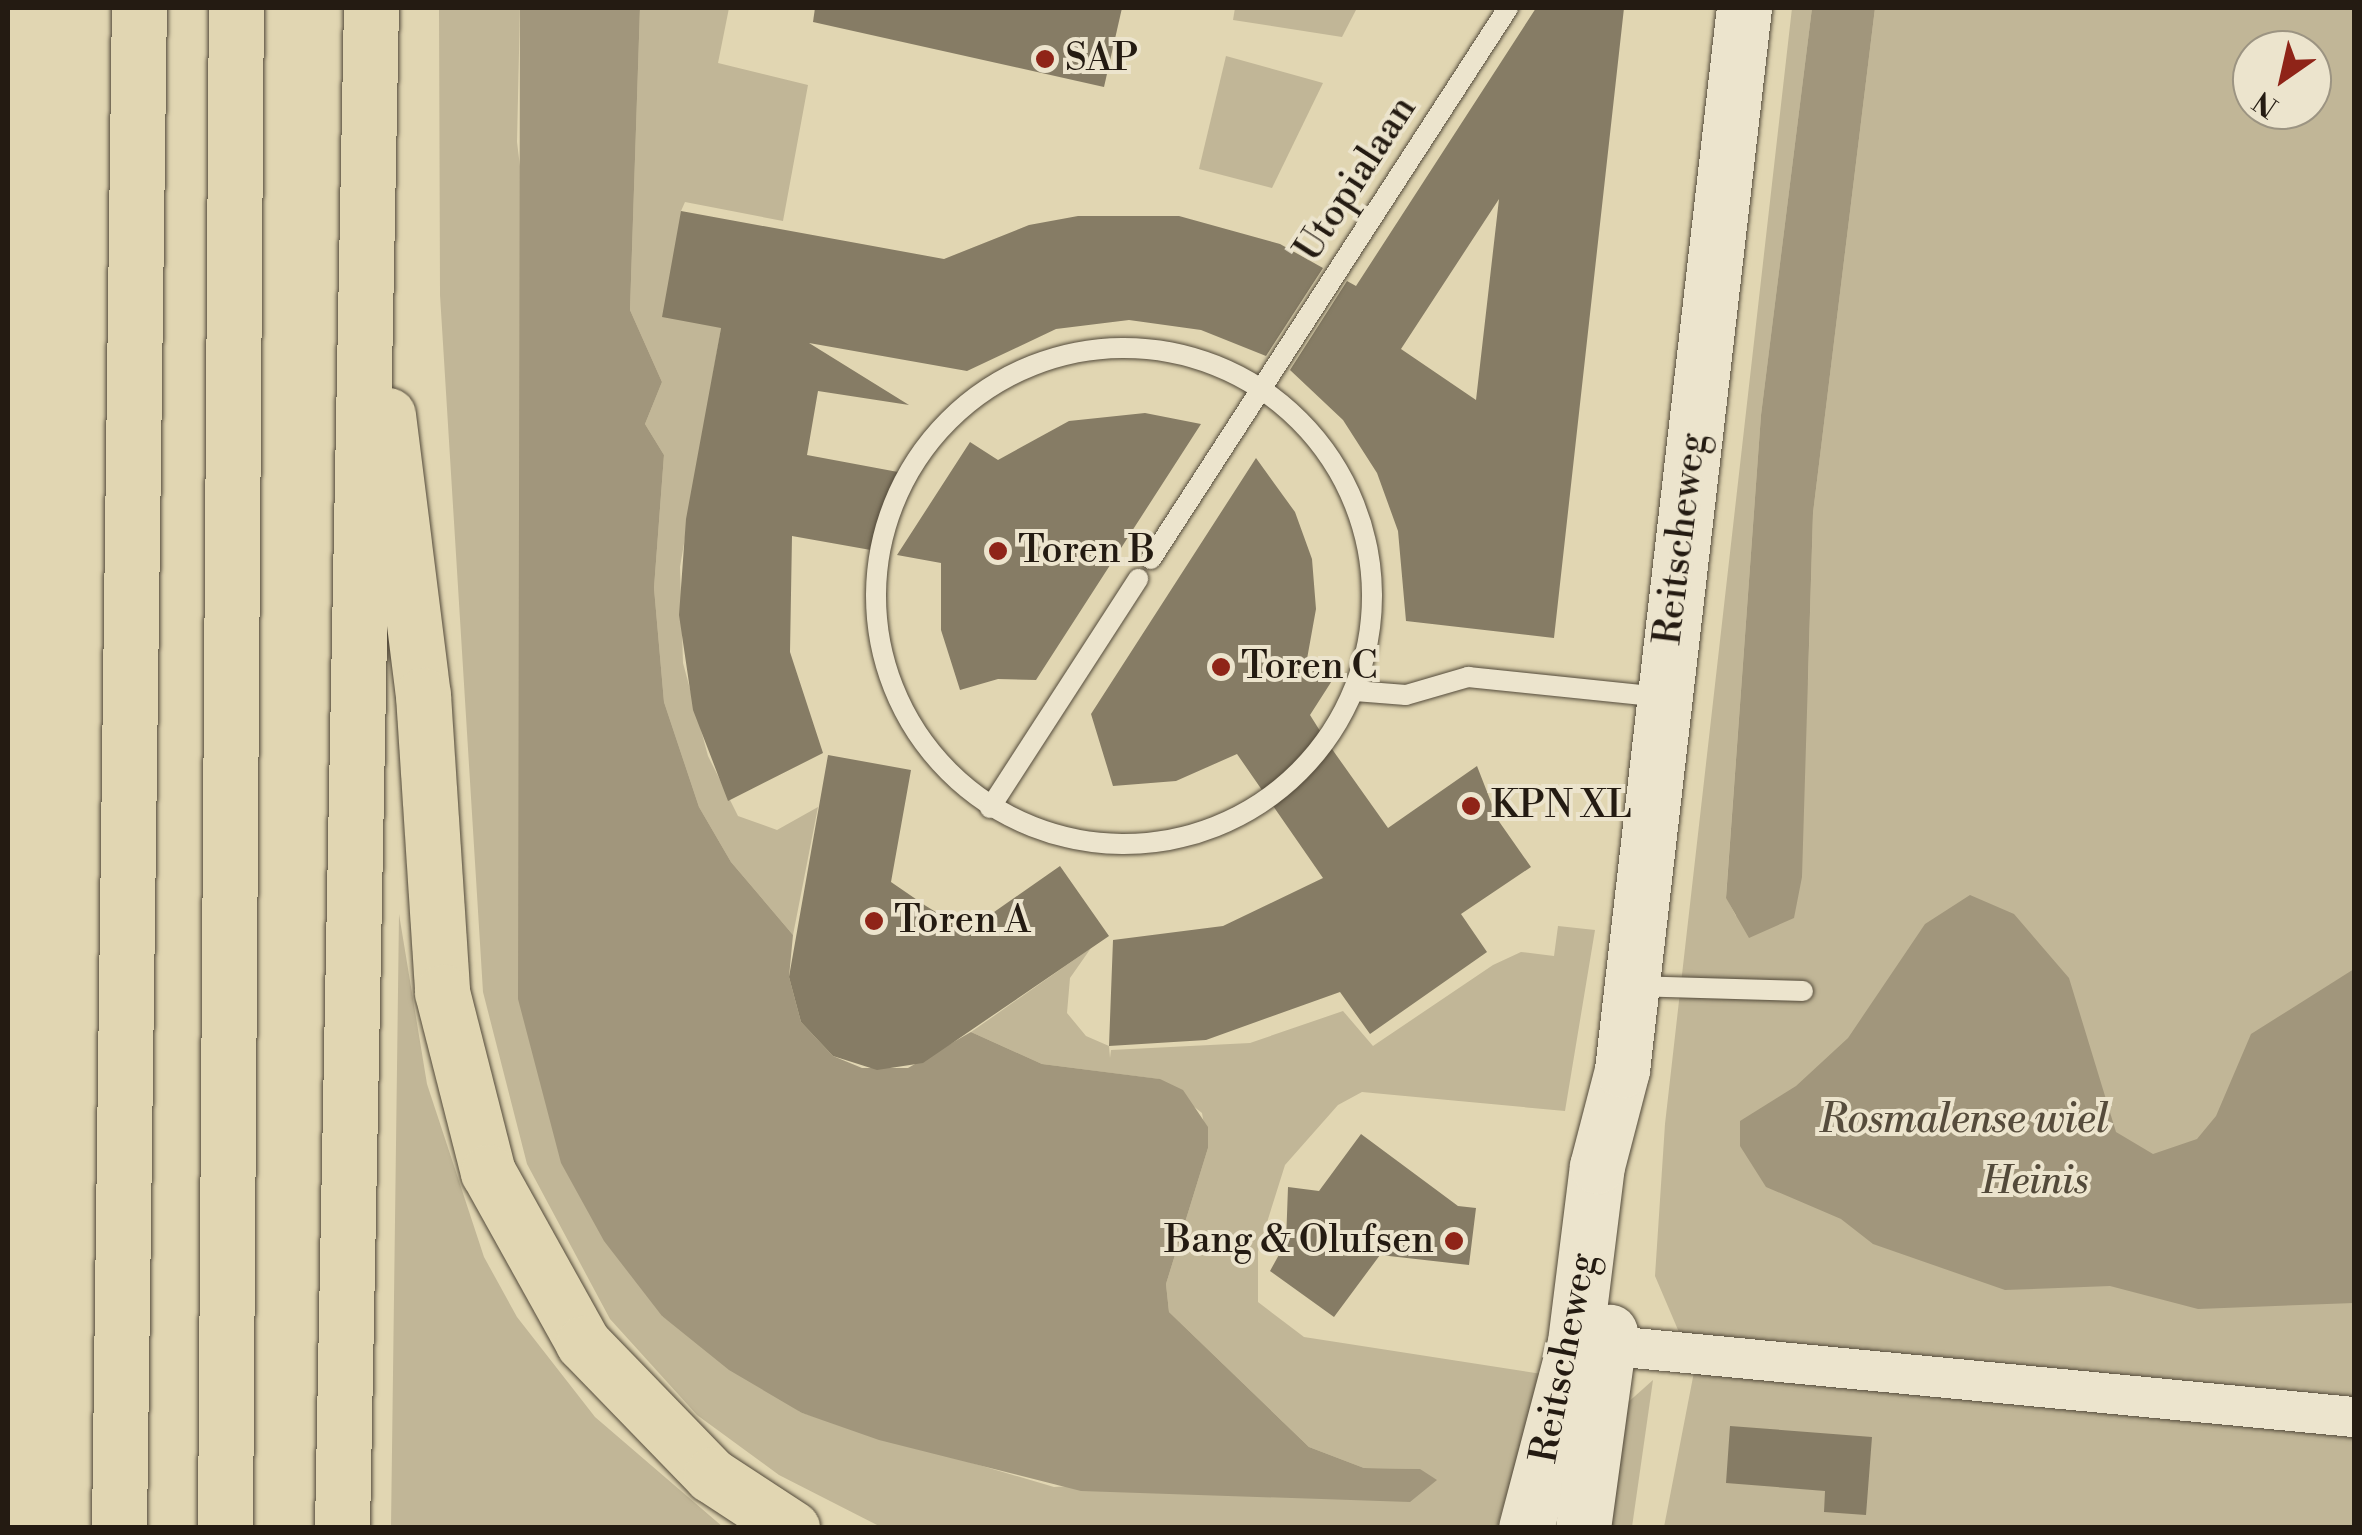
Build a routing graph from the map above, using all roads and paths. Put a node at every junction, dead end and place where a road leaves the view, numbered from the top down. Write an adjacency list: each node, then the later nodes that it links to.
1 (139, 8): 17 (highway)
2 (236, 8): 18 (highway)
3 (371, 8): 6 (highway)
4 (1508, 8): 7 (lane, Utopialaan)
5 (1744, 8): 11 (street, Reitscheweg)
6 (364, 224): 19 (highway); 20 (highway)
7 (1262, 389): 8 (lane, Utopialaan); 10 (lane); 12 (lane)
8 (1151, 559)
9 (1138, 579): 12 (lane)
10 (1356, 691): 11 (lane); 12 (lane)
11 (1662, 697): 13 (street, Reitscheweg)
12 (990, 808)
13 (1630, 986): 14 (lane); 15 (street, Reitscheweg)
14 (1803, 991)
15 (1591, 1344): 16 (street); 21 (street, Reitscheweg); 22 (street, Reitscheweg)
16 (2354, 1417)
17 (119, 1528)
18 (224, 1528)
19 (342, 1528)
20 (792, 1528)
21 (1526, 1528)
22 (1583, 1528)

